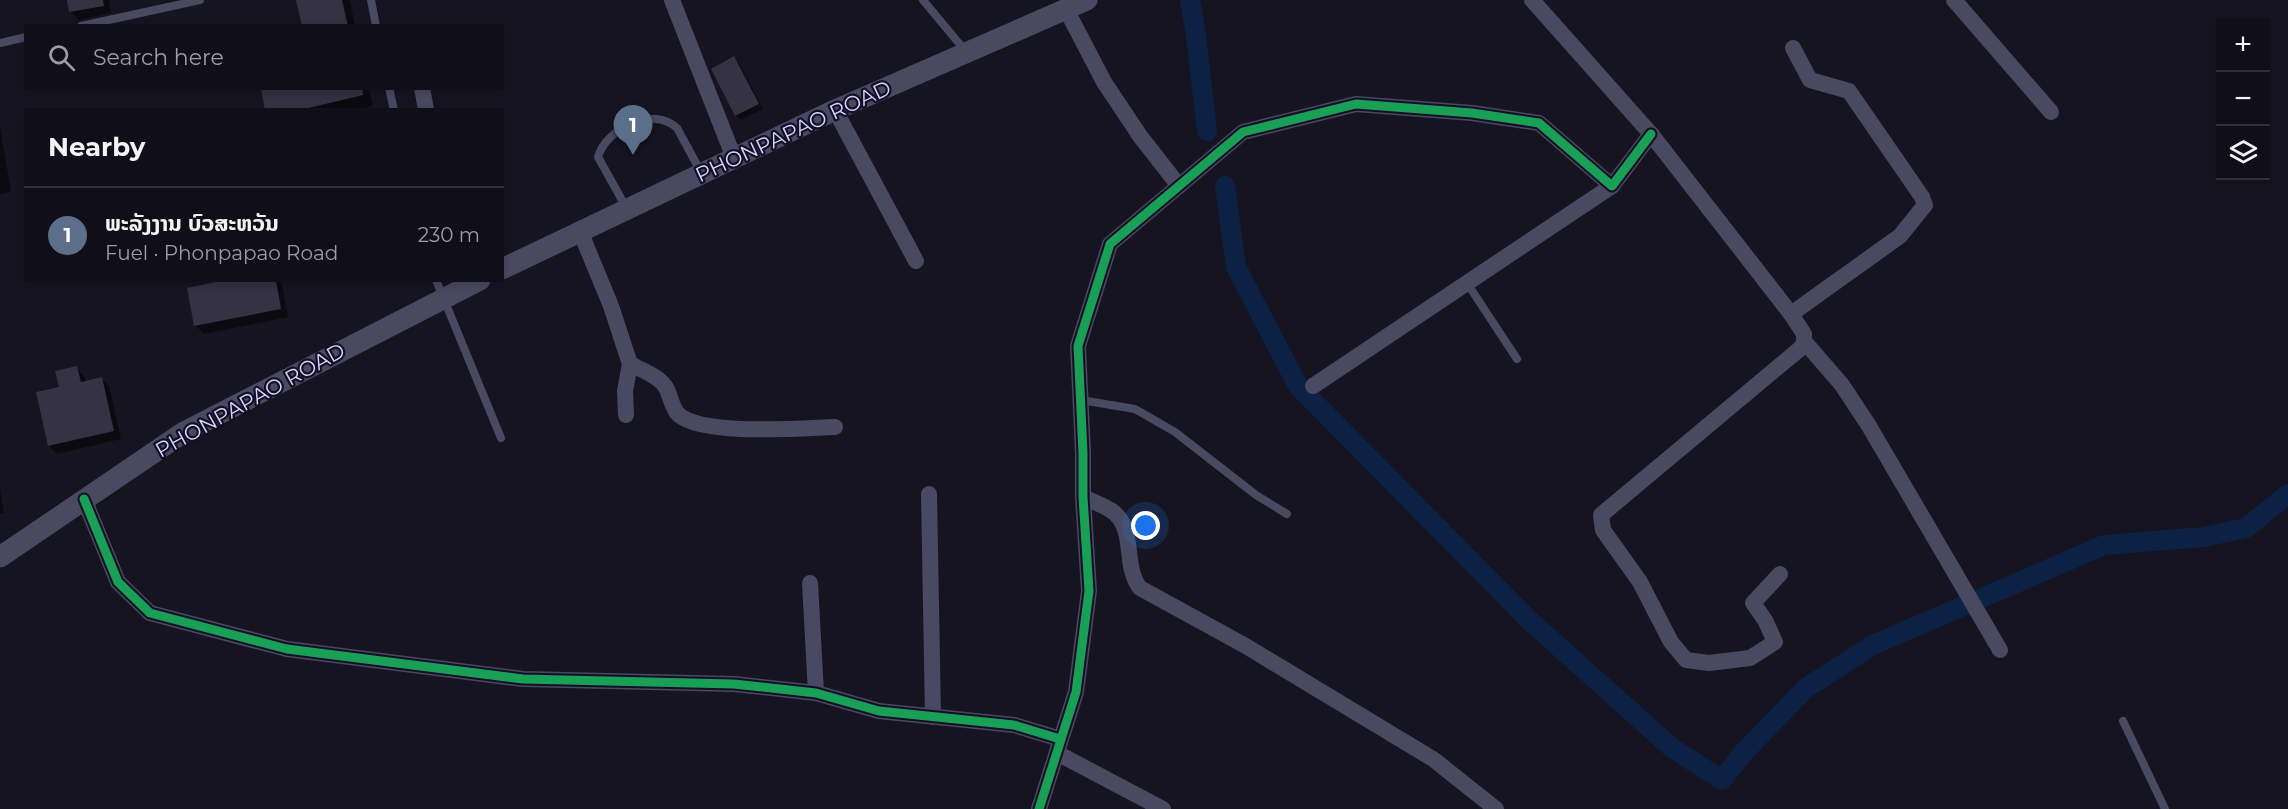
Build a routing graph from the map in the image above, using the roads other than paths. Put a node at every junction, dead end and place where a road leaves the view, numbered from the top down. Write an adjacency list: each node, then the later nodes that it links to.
1 (200, 0): 9 (lane)
2 (371, 0): 10 (lane)
3 (672, 0): 22 (street)
4 (923, 0): 14 (lane)
5 (1087, 0): 8 (street, PHONPAPAO ROAD)
6 (1532, 0): 21 (street)
7 (1954, 0): 20 (street)
8 (1066, 9): 14 (street, PHONPAPAO ROAD); 24 (street)
9 (90, 24)
10 (376, 24)
11 (24, 37): 12 (lane)
12 (0, 43)
13 (1793, 48): 32 (street)
14 (967, 53): 19 (street, PHONPAPAO ROAD)
15 (389, 90): 17 (lane)
16 (422, 90): 18 (street)
17 (394, 108)
18 (426, 108)
19 (835, 110): 22 (street, PHONPAPAO ROAD); 28 (street)
20 (2051, 112)
21 (1651, 134): 25 (street); 32 (street)
22 (734, 158): 23 (street, PHONPAPAO ROAD)
23 (702, 174): 26 (street, PHONPAPAO ROAD); 26 (lane)
24 (1179, 186): 25 (street); 37 (street)
25 (1612, 186): 30 (street)
26 (627, 209): 27 (street, PHONPAPAO ROAD)
27 (580, 231): 29 (street, PHONPAPAO ROAD); 35 (street)
28 (916, 261)
29 (504, 269)
30 (1467, 283): 34 (lane); 36 (street)
31 (456, 286): 40 (lane); 43 (street, PHONPAPAO ROAD)
32 (1791, 314): 33 (street)
33 (1804, 341): 46 (street); 48 (street)
34 (1517, 359)
35 (630, 364): 38 (street); 39 (street)
36 (1313, 386)
37 (1081, 400): 42 (street); 44 (lane)
38 (626, 415)
39 (835, 427)
40 (501, 438)
41 (929, 494): 50 (street)
42 (1083, 496): 52 (street); 55 (street)
43 (84, 499): 45 (street, PHONPAPAO ROAD); 49 (street)
44 (1287, 514)
45 (0, 557)
46 (1780, 574)
47 (810, 583): 49 (street)
48 (2000, 650)
49 (816, 693): 50 (street)
50 (933, 717): 52 (street)
51 (2123, 720): 56 (lane)
52 (1058, 746): 53 (street); 54 (street)
53 (1039, 809)
54 (1163, 809)
55 (1496, 809)
56 (2165, 809)

